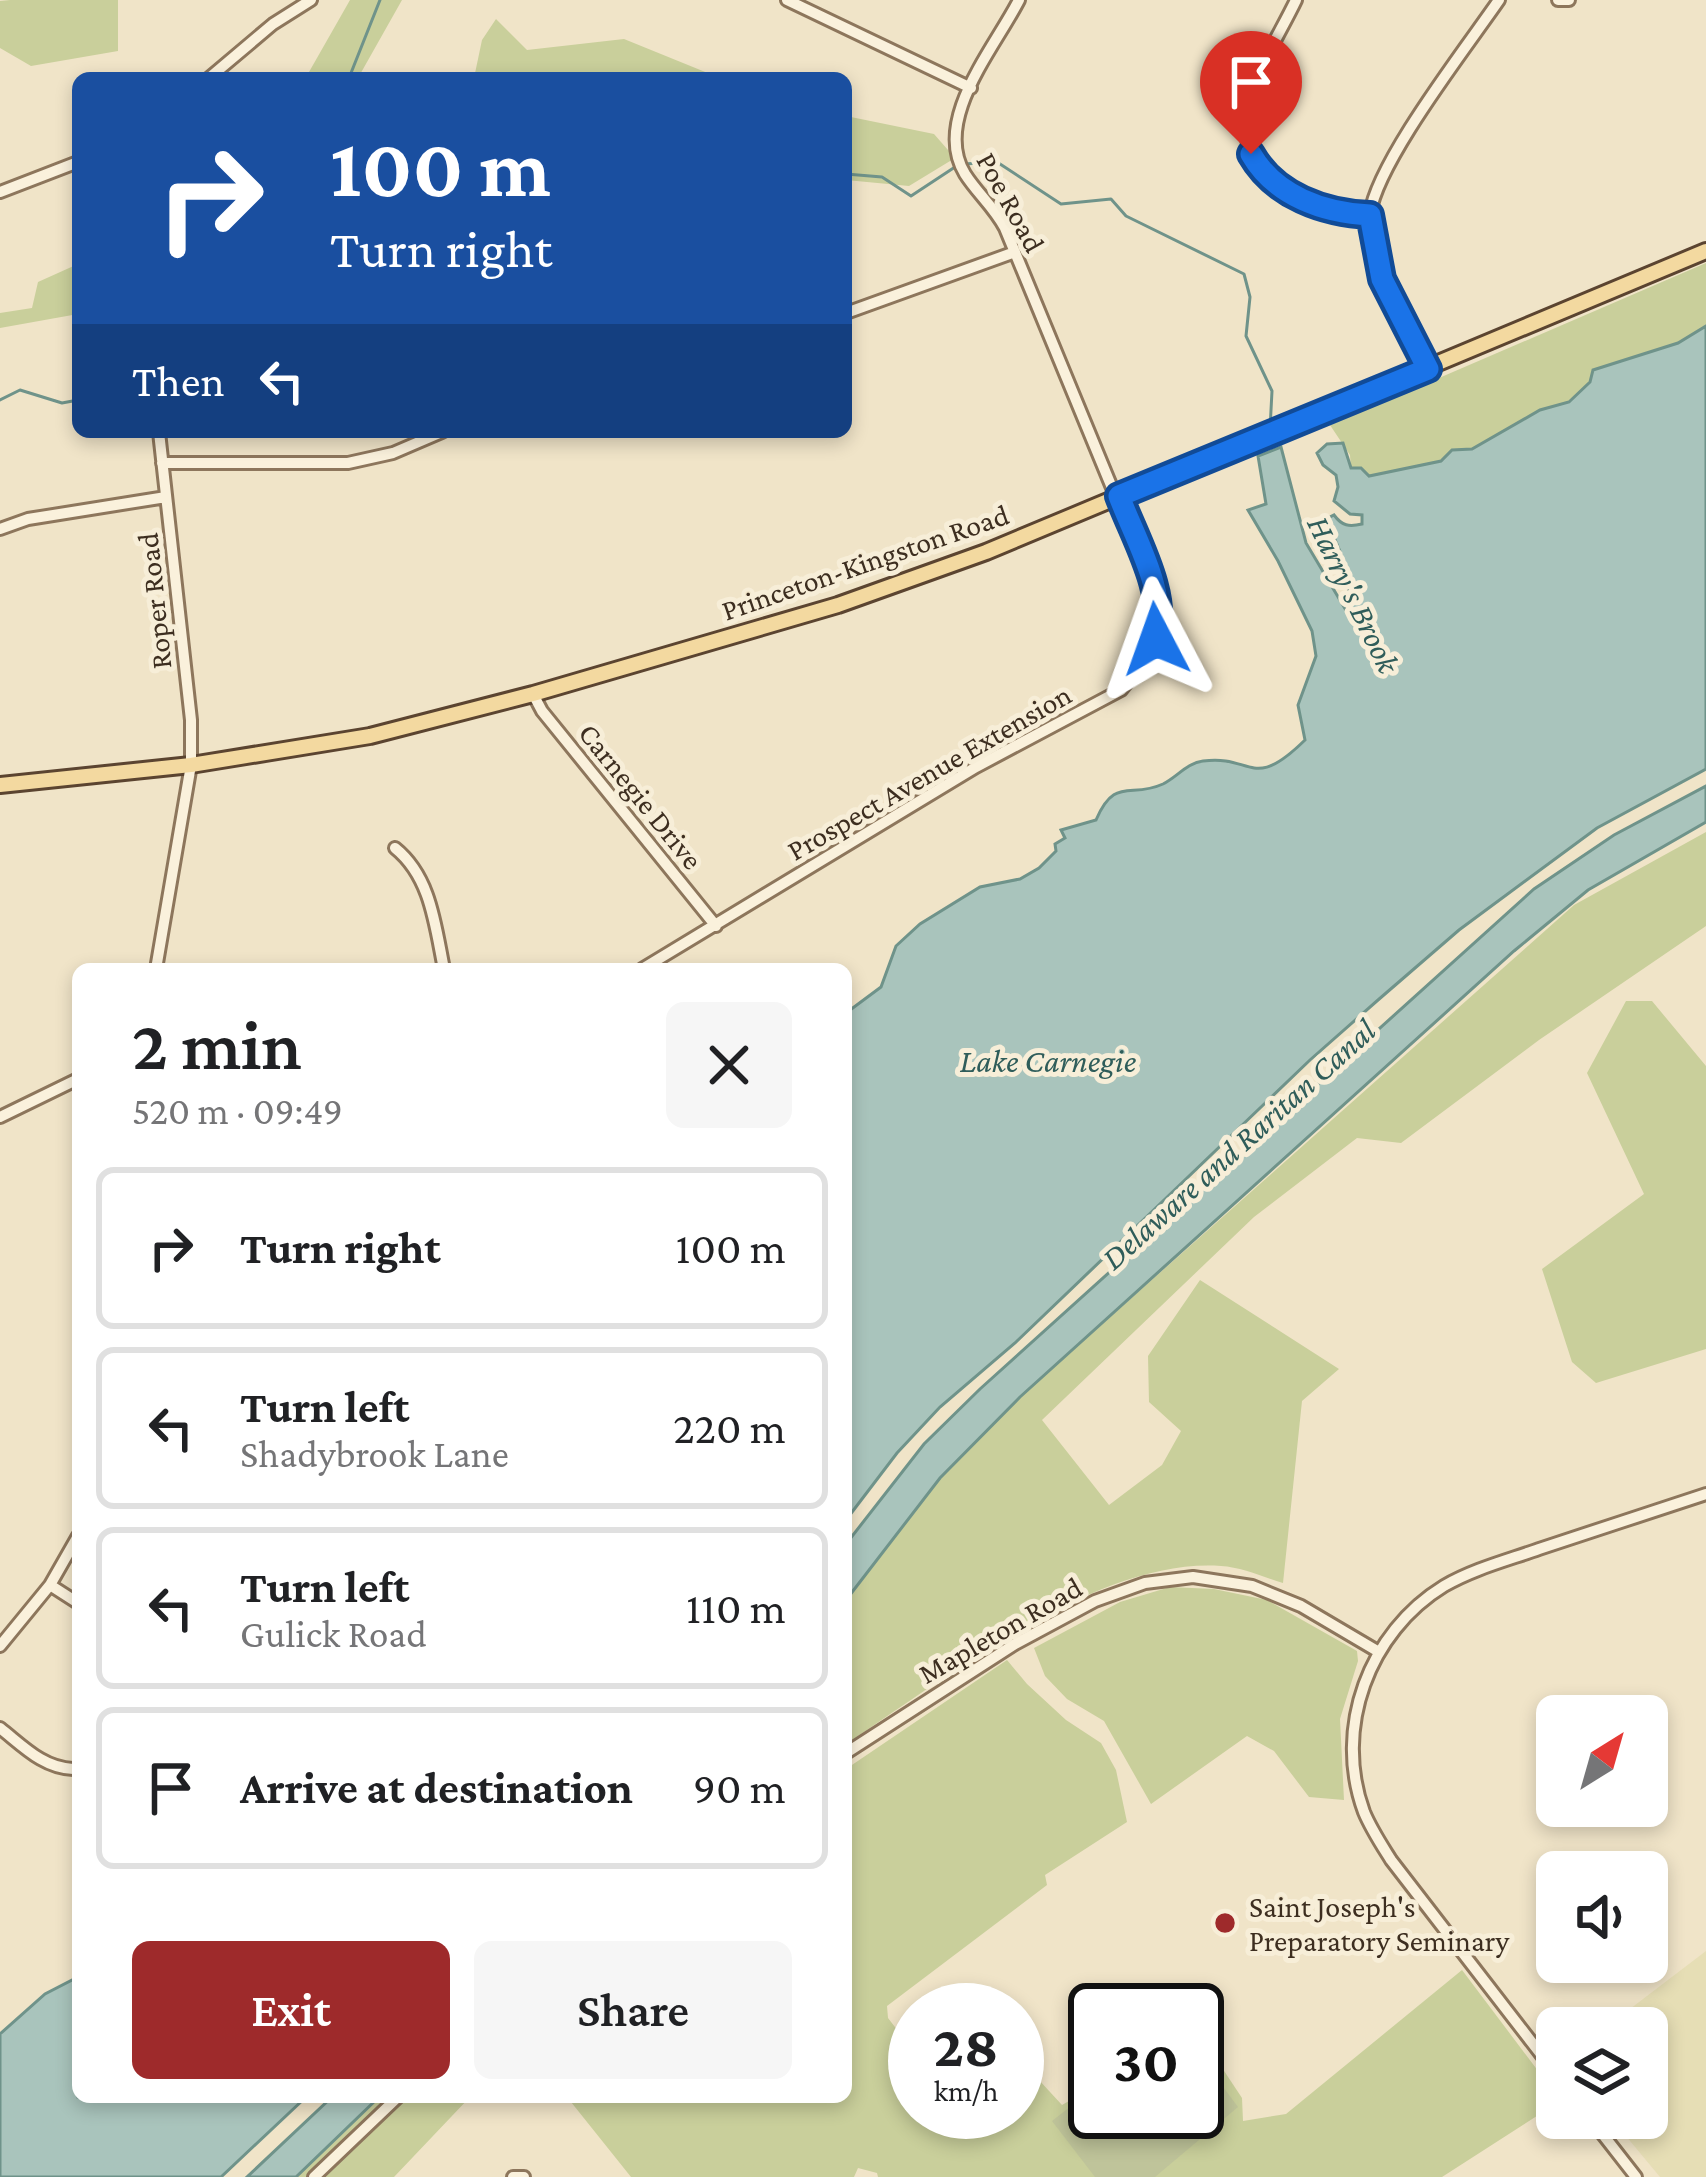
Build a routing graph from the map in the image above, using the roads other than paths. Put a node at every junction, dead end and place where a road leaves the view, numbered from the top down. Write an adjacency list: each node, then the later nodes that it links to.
1 (311, 0): 8 (street)
2 (787, 0): 9 (street)
3 (1019, 0): 9 (street, Poe Road)
4 (1296, 0): 12 (street)
5 (1499, 0): 12 (street)
6 (1558, 0): 7 (street)
7 (1569, 0)
8 (216, 72)
9 (970, 88): 14 (street, Poe Road)
10 (72, 164): 11 (street)
11 (0, 192)
12 (1370, 215): 16 (street)
13 (1706, 251): 16 (main road, Princeton-Kingston Road)
14 (1016, 252): 15 (street); 20 (street, Poe Road)
15 (852, 311)
16 (1428, 369): 20 (main road, Princeton-Kingston Road)
17 (160, 438): 19 (street, Roper Road)
18 (428, 438): 19 (street)
19 (162, 463): 21 (street, Roper Road)
20 (1119, 496): 23 (main road, Princeton-Kingston Road); 27 (street, Prospect Avenue Extension)
21 (166, 497): 22 (street); 24 (street, Roper Road)
22 (0, 529)
23 (533, 694): 24 (main road, Princeton-Kingston Road); 27 (street, Carnegie Drive)
24 (191, 765): 25 (main road, Princeton-Kingston Road); 28 (street, Roper Road)
25 (0, 785)
26 (395, 848): 29 (street)
27 (716, 926): 30 (street, Prospect Avenue Extension)
28 (157, 963)
29 (443, 963)
30 (652, 963)
31 (72, 1081): 32 (street)
32 (0, 1117)
33 (1706, 1494): 38 (street)
34 (72, 1546): 35 (street)
35 (50, 1585): 36 (street); 37 (street)
36 (72, 1600)
37 (0, 1646)
38 (1379, 1652): 40 (street, Mapleton Road); 42 (street)
39 (0, 1728): 41 (street)
40 (852, 1749)
41 (72, 1769)
42 (1536, 2048)
43 (392, 2103): 46 (street)
44 (1605, 2139): 45 (street)
45 (1630, 2175)
46 (314, 2177)
47 (513, 2177): 48 (street)
48 (524, 2177)

